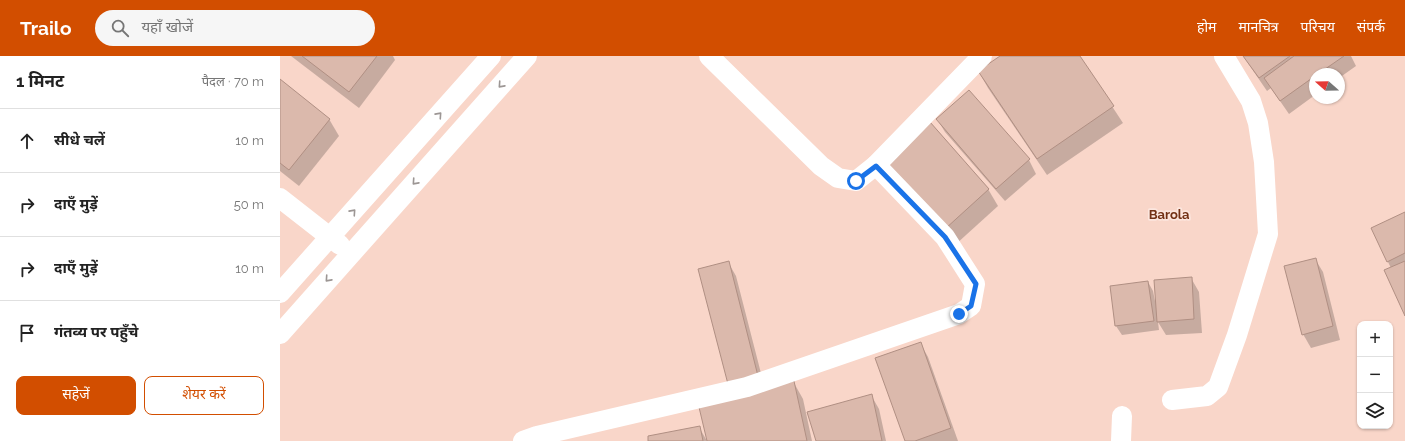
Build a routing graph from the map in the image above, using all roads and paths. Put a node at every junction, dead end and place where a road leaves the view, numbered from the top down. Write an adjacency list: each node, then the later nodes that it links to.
1 (492, 56): 8 (street, one-way to 1)
2 (527, 56): 9 (street, one-way to 9)
3 (709, 56): 6 (street)
4 (982, 56): 6 (street)
5 (1224, 56): 12 (street)
6 (876, 166): 14 (street)
7 (280, 198): 8 (street)
8 (330, 237): 9 (street); 10 (street)
9 (351, 254): 11 (street, one-way to 11)
10 (280, 293)
11 (280, 334)
12 (1172, 400)
13 (1122, 416): 15 (street)
14 (523, 441)
15 (1121, 441)

